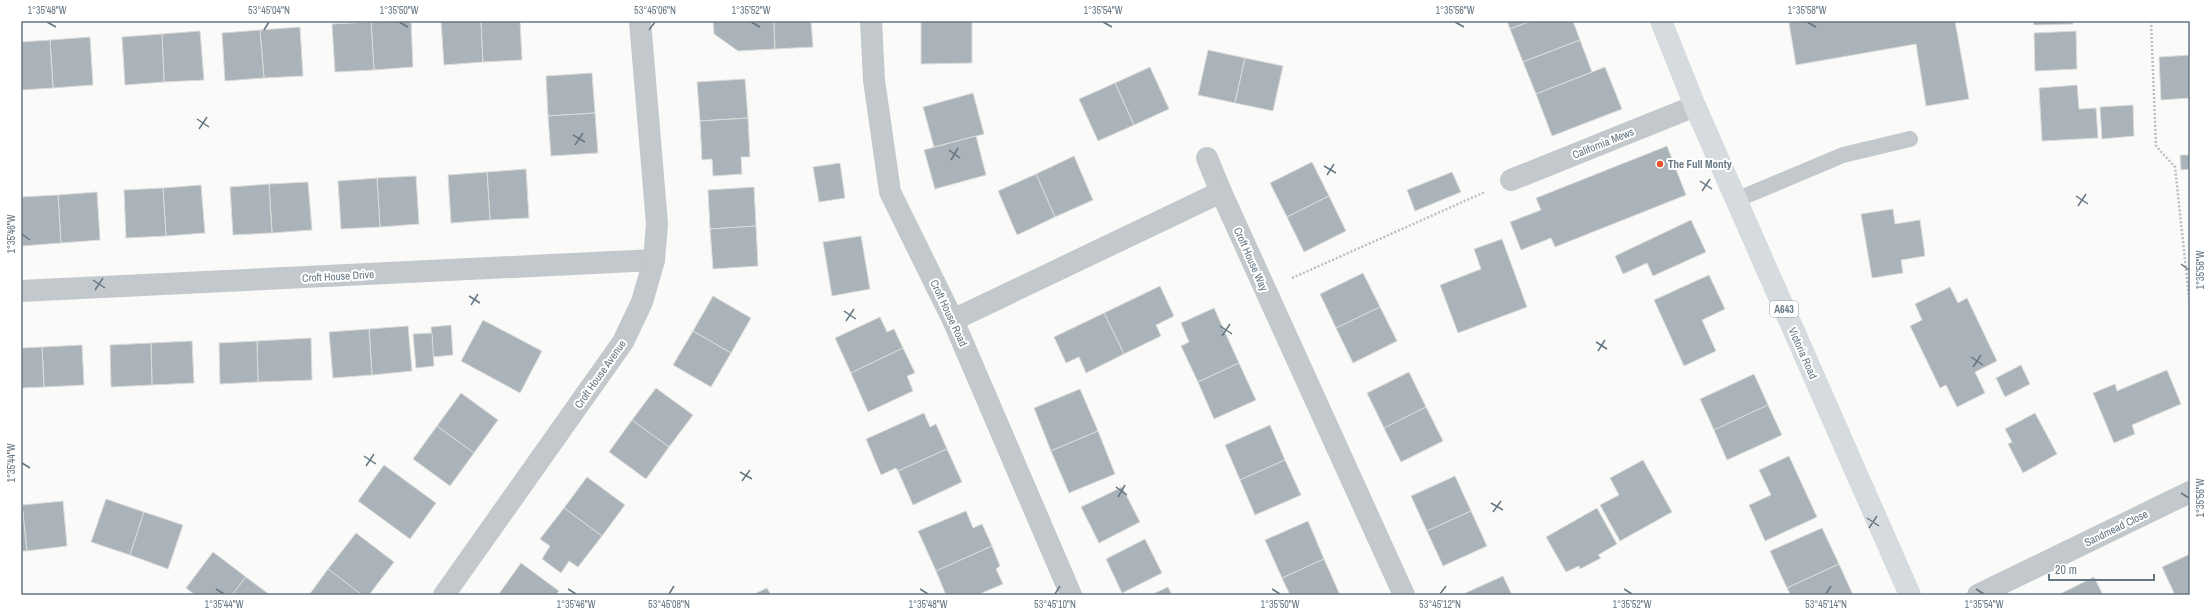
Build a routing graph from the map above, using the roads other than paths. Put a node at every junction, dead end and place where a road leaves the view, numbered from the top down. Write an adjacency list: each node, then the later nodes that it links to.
1 (640, 21): 10 (street, Croft House Avenue)
2 (871, 21): 12 (street, Croft House Road)
3 (1662, 21): 4 (main road, Victoria Road / A643)
4 (1695, 106): 7 (street, California Mews); 9 (main road, Victoria Road / A643)
5 (1910, 139): 9 (lane)
6 (1207, 158): 8 (street, Croft House Way)
7 (1511, 180)
8 (1221, 192): 12 (street); 17 (street, Croft House Way)
9 (1736, 200): 14 (main road, Victoria Road / A643)
10 (654, 260): 11 (street, Croft House Drive); 15 (street, Croft House Avenue)
11 (21, 291)
12 (953, 320): 16 (street, Croft House Road)
13 (2190, 492): 18 (street, Sandmead Close)
14 (1906, 593)
15 (444, 595)
16 (1071, 595)
17 (1404, 595)
18 (1978, 595)

